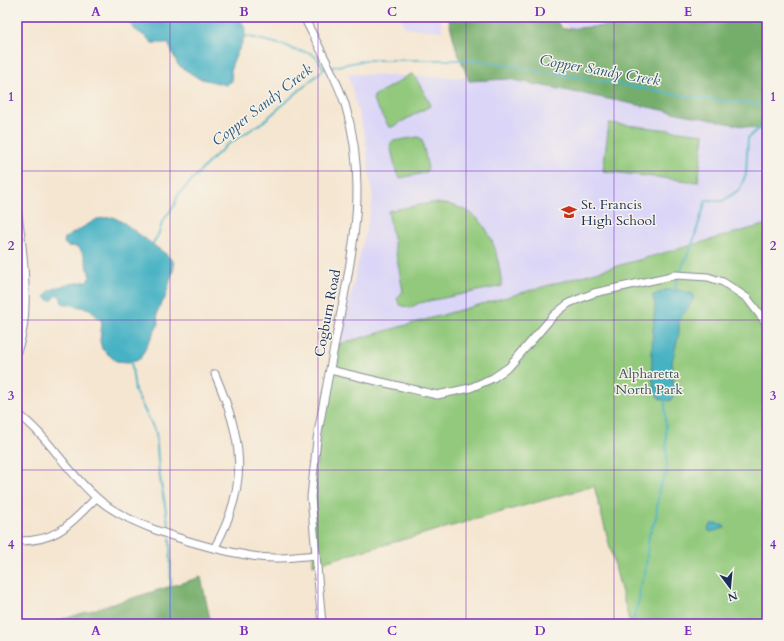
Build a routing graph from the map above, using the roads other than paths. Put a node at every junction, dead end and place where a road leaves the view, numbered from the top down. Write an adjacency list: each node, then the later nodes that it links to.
1 (304, 17): 5 (street, Cogburn Road)
2 (17, 209): 4 (street)
3 (767, 324): 5 (street)
4 (17, 351)
5 (330, 370): 11 (street, Cogburn Road)
6 (215, 374): 10 (street)
7 (17, 413): 8 (street)
8 (96, 498): 9 (street); 10 (street)
9 (17, 541)
10 (215, 547): 11 (street)
11 (316, 555): 12 (street, Cogburn Road)
12 (322, 624)

